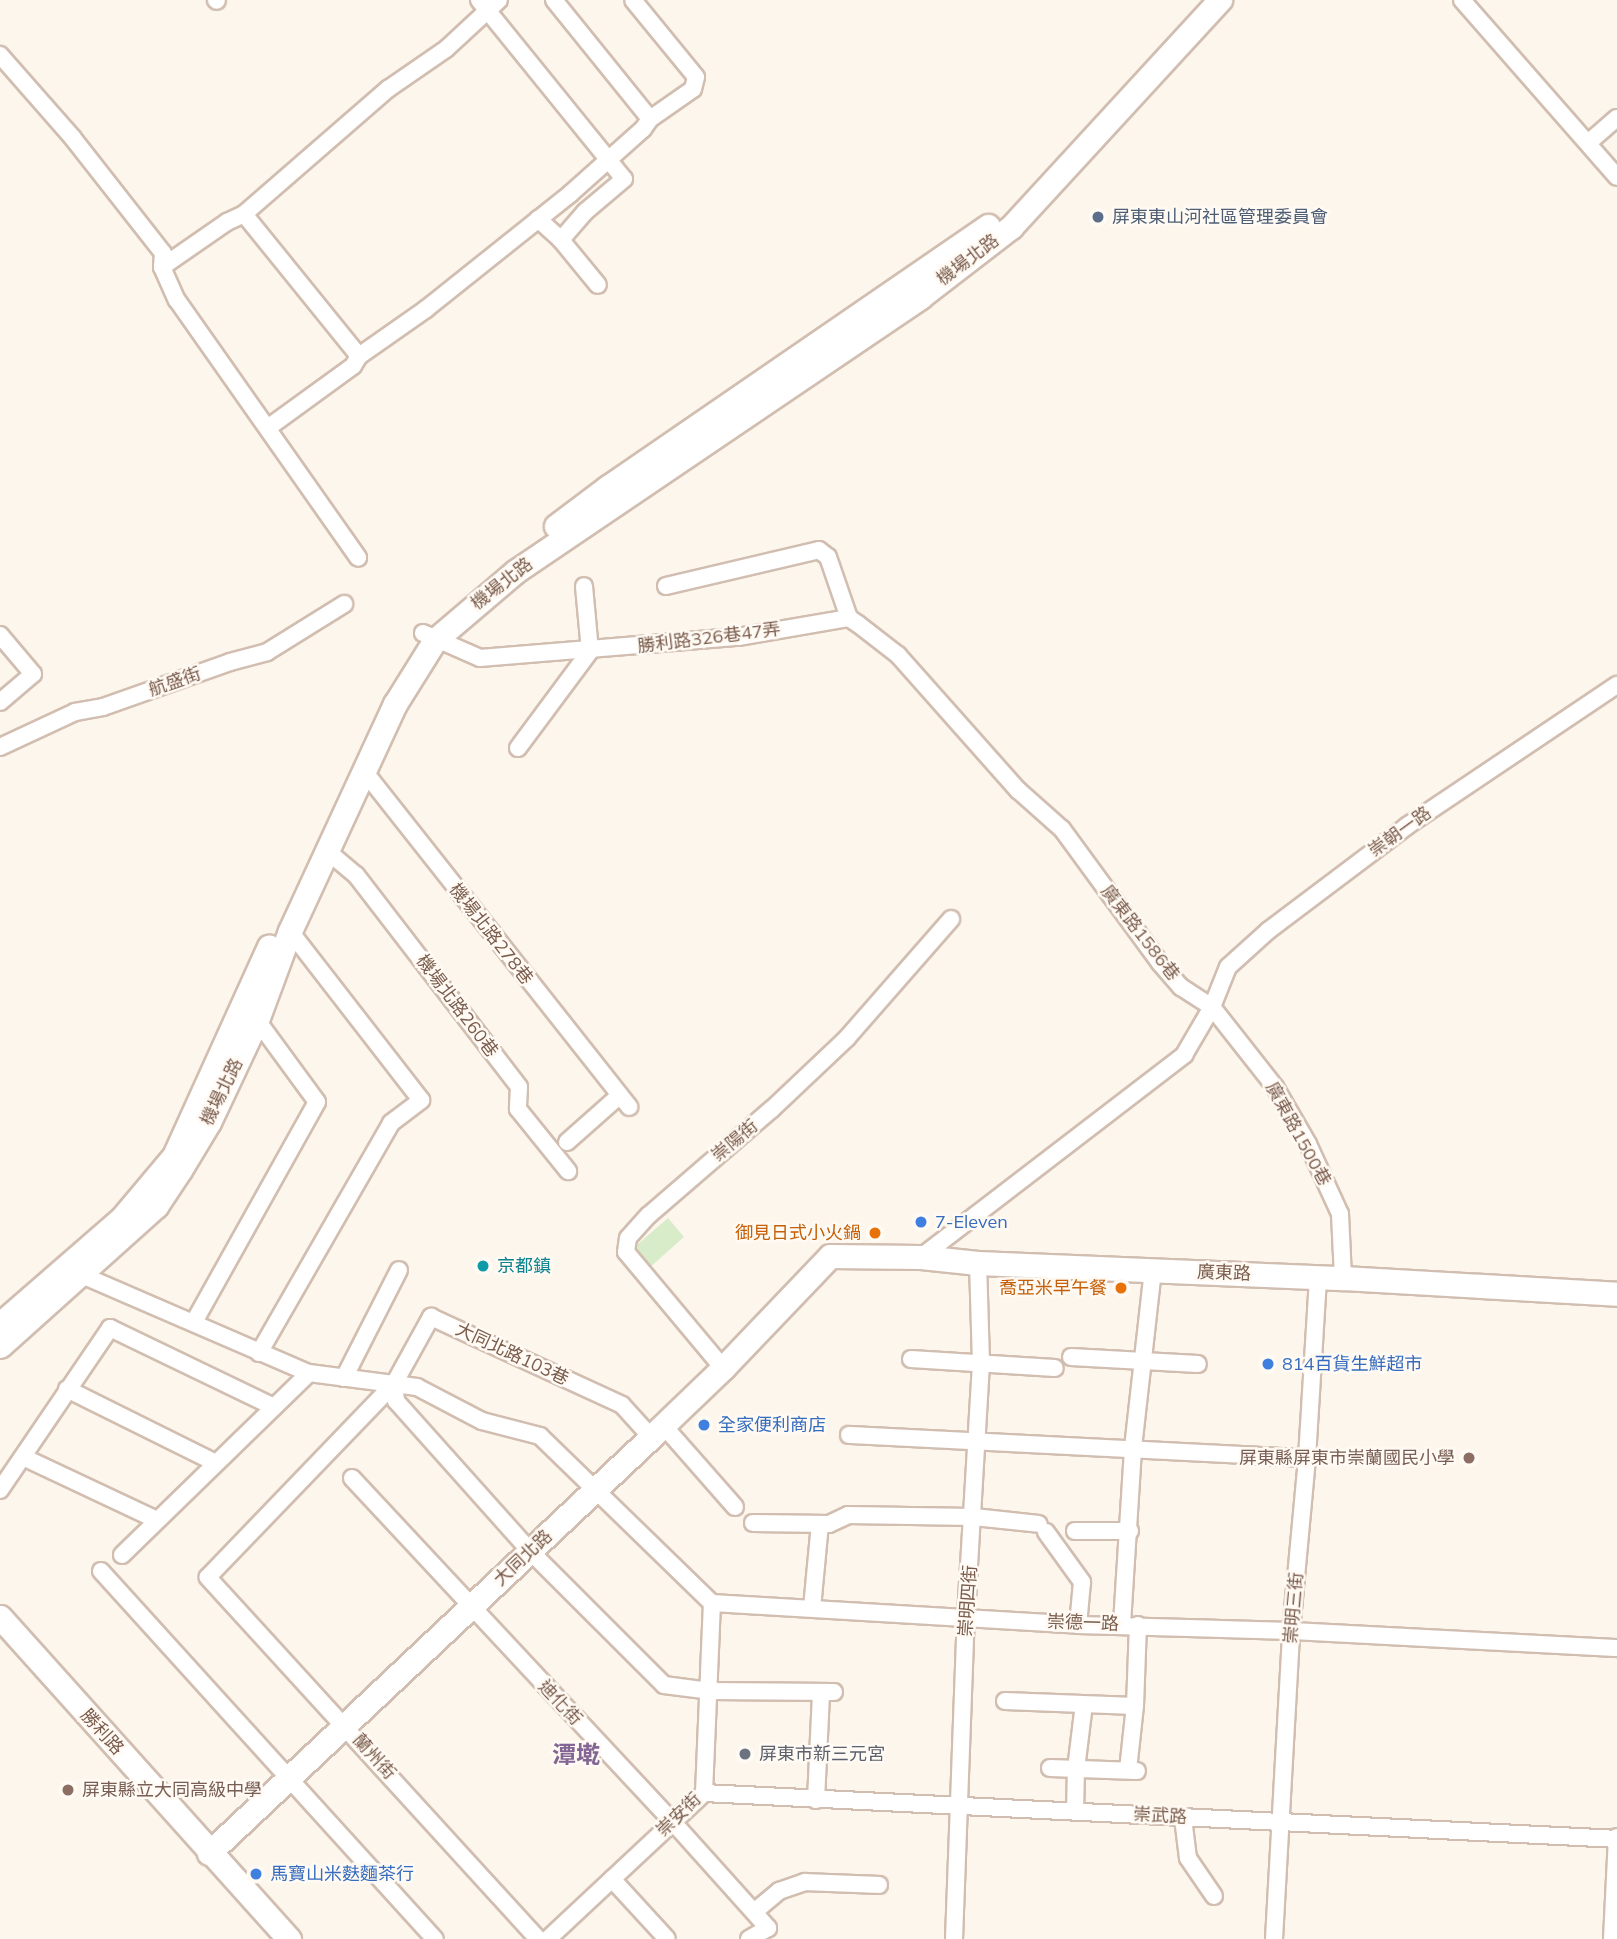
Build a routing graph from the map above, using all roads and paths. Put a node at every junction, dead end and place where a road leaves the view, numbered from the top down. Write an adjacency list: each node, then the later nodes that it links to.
1 (554, 0): 8 (street)
2 (633, 0): 8 (street)
3 (1201, 0): 28 (street, 機場北路)
4 (1220, 0): 28 (street, 機場北路)
5 (1462, 0): 10 (street)
6 (488, 3): 11 (street); 15 (street)
7 (0, 55): 18 (street)
8 (650, 118): 11 (street)
9 (1617, 118): 10 (street)
10 (1588, 143): 12 (street)
11 (608, 157): 13 (street); 14 (street)
12 (1615, 174)
13 (570, 194): 14 (street); 16 (street)
14 (585, 212): 17 (street)
15 (244, 214): 18 (street); 20 (street)
16 (538, 219): 17 (street); 20 (street)
17 (561, 240): 19 (street)
18 (162, 267): 21 (street)
19 (598, 285)
20 (359, 356): 21 (street)
21 (269, 428): 22 (street)
22 (358, 558)
23 (584, 586): 29 (street)
24 (666, 586): 26 (street)
25 (344, 604): 32 (street, 航盛街)
26 (849, 618): 29 (street, 勝利路326巷47弄); 38 (street, 廣東路1586巷)
27 (0, 635): 31 (street)
28 (429, 636): 29 (street, 勝利路326巷47弄); 34 (street, 機場北路); 52 (street, 機場北路)
29 (590, 651): 33 (street)
30 (1617, 685): 38 (street, 崇朝一路)
31 (0, 702)
32 (0, 747)
33 (518, 748)
34 (364, 771): 35 (street, 機場北路); 40 (street, 機場北路278巷)
35 (326, 850): 37 (street, 機場北路); 41 (street, 機場北路260巷)
36 (951, 919): 61 (street, 崇陽街)
37 (290, 931): 39 (street, 機場北路); 54 (street)
38 (1212, 1007): 43 (street); 49 (street, 廣東路1500巷)
39 (257, 1020): 47 (street, 機場北路); 51 (street)
40 (567, 1142)
41 (568, 1171)
42 (830, 1256): 43 (street, 廣東路); 61 (street, 大同北路)
43 (921, 1257): 44 (street, 廣東路)
44 (978, 1263): 46 (street, 廣東路); 58 (street, 崇明四街)
45 (399, 1270): 63 (street)
46 (1153, 1270): 48 (street, 廣東路); 57 (street)
47 (82, 1275): 51 (street); 53 (street, 機場北路)
48 (1318, 1277): 49 (street, 廣東路); 72 (street, 崇明三街)
49 (1343, 1278): 50 (street, 廣東路)
50 (1617, 1294)
51 (194, 1322): 54 (street)
52 (0, 1324)
53 (0, 1346)
54 (259, 1353): 62 (street)
55 (1071, 1356): 57 (street)
56 (911, 1359): 58 (street)
57 (1142, 1361): 59 (street); 70 (street)
58 (981, 1363): 60 (street); 69 (street, 崇明四街)
59 (1198, 1364)
60 (1055, 1367)
61 (723, 1368): 67 (street, 大同北路)
62 (309, 1373): 63 (street); 66 (street)
63 (344, 1378): 64 (street)
64 (394, 1384): 67 (street, 大同北路103巷); 75 (street); 84 (street); 100 (street, 蘭州街)
65 (67, 1389): 66 (street); 71 (street); 73 (street)
66 (274, 1406): 73 (street)
67 (657, 1431): 75 (street, 大同北路); 77 (street)
68 (849, 1435): 69 (street)
69 (976, 1441): 70 (street); 78 (street, 崇明四街)
70 (1133, 1448): 72 (street); 83 (street)
71 (23, 1457): 76 (street); 79 (street)
72 (1307, 1458): 94 (street, 崇明三街)
73 (216, 1463): 79 (street)
74 (352, 1478): 88 (street, 迪化街)
75 (596, 1489): 84 (street, 大同北路); 87 (street)
76 (0, 1490)
77 (736, 1507)
78 (974, 1517): 81 (street); 90 (street, 崇明四街); 92 (street)
79 (157, 1520): 85 (street)
80 (753, 1523): 81 (street)
81 (820, 1524): 89 (street)
82 (1075, 1531): 83 (street)
83 (1130, 1531): 93 (street)
84 (531, 1552): 88 (street, 大同北路); 96 (street)
85 (122, 1555)
86 (102, 1571): 103 (street)
87 (712, 1603): 89 (street, 崇德一路); 96 (street, 崇安街)
88 (470, 1608): 100 (street, 大同北路); 109 (street, 迪化街)
89 (812, 1608): 90 (street, 崇德一路)
90 (966, 1616): 92 (street, 崇德一路); 106 (street, 崇明四街)
91 (0, 1617): 112 (street, 勝利路)
92 (1078, 1625): 93 (street, 崇德一路)
93 (1130, 1625): 94 (street, 崇德一路); 99 (street)
94 (1291, 1631): 95 (street, 崇德一路); 110 (street, 崇明三街)
95 (1617, 1648)
96 (710, 1691): 104 (street, 崇安街); 105 (street)
97 (1004, 1701): 98 (street)
98 (1084, 1704): 99 (street); 102 (street)
99 (1135, 1706): 102 (street)
100 (346, 1725): 103 (street, 大同北路); 119 (street, 蘭州街)
101 (1050, 1768): 102 (street)
102 (1076, 1769): 107 (street)
103 (288, 1776): 112 (street, 大同北路); 118 (street)
104 (704, 1793): 105 (street, 崇武路); 109 (street, 崇安街)
105 (816, 1800): 106 (street, 崇武路)
106 (959, 1808): 107 (street, 崇武路); 123 (street, 崇明四街)
107 (1075, 1812): 108 (street, 崇武路)
108 (1183, 1818): 110 (street, 崇武路); 115 (street)
109 (673, 1821): 113 (street, 崇安街); 116 (street, 迪化街)
110 (1282, 1823): 111 (street, 崇武路); 124 (street, 崇明三街)
111 (1617, 1839): 125 (street)
112 (209, 1853): 117 (street, 勝利路)
113 (612, 1879): 120 (street, 崇安街); 121 (street)
114 (879, 1885): 116 (street)
115 (1214, 1896)
116 (754, 1912): 122 (street, 迪化街)
117 (289, 1939)
118 (435, 1939)
119 (538, 1939)
120 (548, 1939)
121 (667, 1939)
122 (749, 1939)
123 (954, 1939)
124 (1274, 1939)
125 (1612, 1939)

